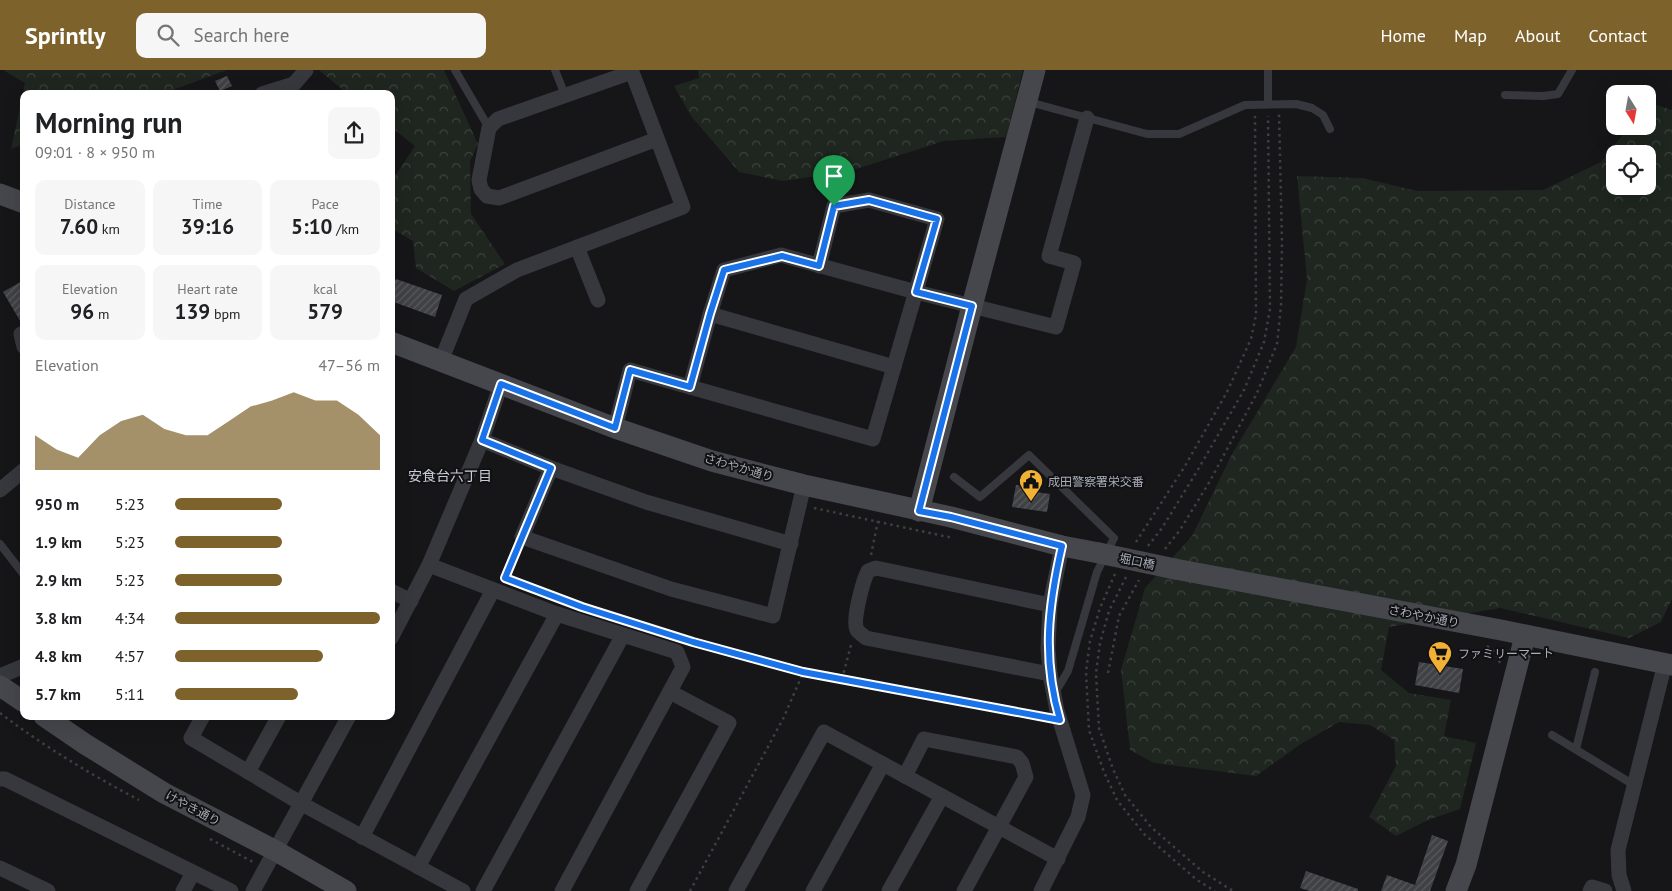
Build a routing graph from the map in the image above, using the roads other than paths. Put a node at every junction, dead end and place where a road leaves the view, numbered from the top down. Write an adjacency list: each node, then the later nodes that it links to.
1 (455, 70): 13 (lane)
2 (555, 70): 8 (lane)
3 (1035, 70): 10 (street)
4 (1268, 70): 11 (lane)
5 (1572, 70): 9 (lane)
6 (299, 73): 7 (street)
7 (275, 90)
8 (565, 95): 13 (street); 15 (street)
9 (1505, 95)
10 (1027, 101): 12 (lane); 22 (street)
11 (1268, 104): 12 (lane); 14 (lane)
12 (1087, 118): 22 (street)
13 (490, 128): 15 (street)
14 (1330, 130)
15 (657, 139): 18 (street)
16 (0, 194): 17 (street)
17 (20, 202)
18 (577, 247): 21 (street); 25 (street)
19 (819, 266): 20 (street); 20 (street); 23 (street)
20 (916, 292): 22 (street); 26 (street)
21 (598, 300)
22 (972, 306): 36 (street)
23 (710, 314): 26 (street); 28 (street)
24 (395, 344): 25 (street, さわやか通り)
25 (441, 361): 27 (street, さわやか通り)
26 (894, 367): 28 (street)
27 (501, 384): 29 (street, さわやか通り); 30 (street)
28 (690, 387): 29 (street)
29 (615, 428): 34 (street, さわやか通り)
30 (482, 440): 31 (street); 41 (street)
31 (551, 468): 38 (street); 38 (street)
32 (20, 473): 35 (street)
33 (954, 477): 59 (lane)
34 (804, 485): 36 (street, さわやか通り); 38 (street)
35 (0, 490)
36 (919, 511): 39 (street, さわやか通り)
37 (0, 544): 43 (lane)
38 (791, 544)
39 (1062, 546): 40 (street, さわやか通り); 47 (street)
40 (1099, 553): 42 (street, 堀口橋, bridge)
41 (429, 565): 44 (street); 46 (street)
42 (1176, 569): 51 (street, さわやか通り)
43 (20, 571)
44 (493, 590): 48 (street); 75 (street)
45 (395, 593): 46 (street)
46 (411, 601): 49 (street)
47 (1050, 605): 55 (street); 55 (street)
48 (557, 614): 50 (street); 78 (street)
49 (395, 631)
50 (622, 635): 58 (street); 87 (street)
51 (1525, 636): 52 (street, さわやか通り); 95 (street)
52 (1669, 664): 71 (street)
53 (20, 668): 56 (street)
54 (1595, 672): 66 (lane)
55 (1050, 674): 59 (street)
56 (0, 676)
57 (0, 686): 60 (street)
58 (670, 692): 88 (street); 89 (street)
59 (1054, 695): 77 (street)
60 (20, 699)
61 (50, 720): 76 (street, けやき通り)
62 (201, 720): 68 (street)
63 (277, 720): 68 (street)
64 (347, 720): 73 (street)
65 (1552, 735): 66 (lane)
66 (1576, 750): 71 (lane)
67 (883, 764): 69 (street); 90 (street); 91 (street)
68 (248, 772): 73 (street)
69 (905, 776): 72 (street); 74 (street)
70 (0, 779): 80 (street)
71 (1634, 785): 98 (street)
72 (942, 796): 74 (street); 92 (street)
73 (302, 804): 75 (street); 76 (street)
74 (999, 827): 77 (street); 93 (street)
75 (362, 837): 78 (street)
76 (276, 851): 84 (street); 85 (street, けやき通り)
77 (1058, 859): 94 (street)
78 (418, 867): 86 (street)
79 (0, 868): 81 (street)
80 (193, 873): 82 (street); 83 (street)
81 (48, 891)
82 (183, 891)
83 (231, 891)
84 (253, 891)
85 (346, 891)
86 (463, 891)
87 (483, 891)
88 (562, 891)
89 (637, 891)
90 (736, 891)
91 (813, 891)
92 (889, 891)
93 (964, 891)
94 (1041, 891)
95 (1456, 891)
96 (1590, 891): 97 (street)
97 (1605, 891)
98 (1624, 891)

